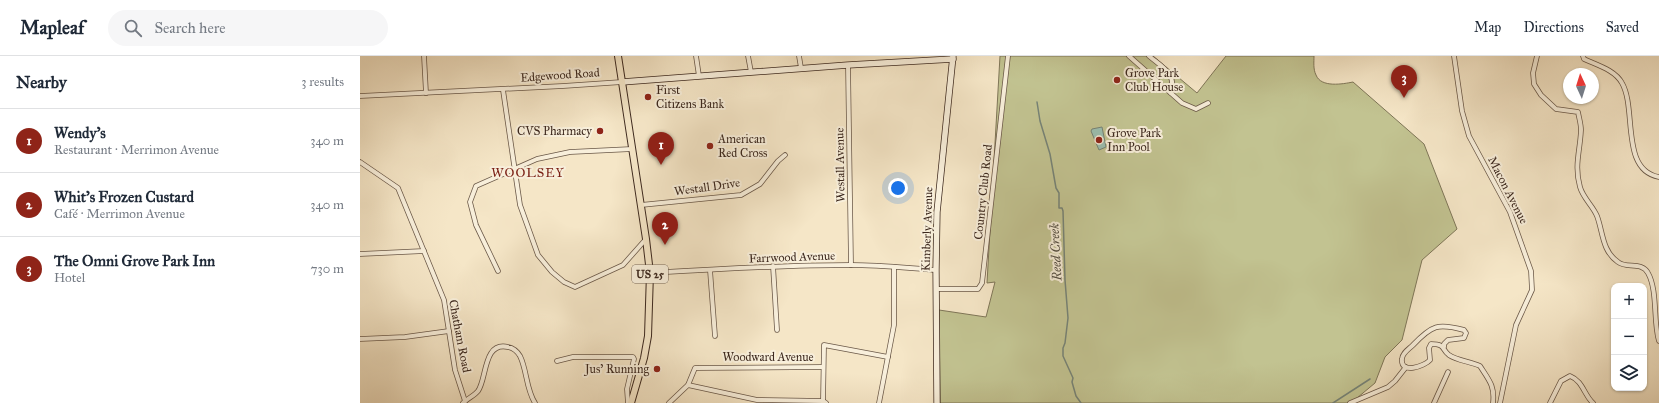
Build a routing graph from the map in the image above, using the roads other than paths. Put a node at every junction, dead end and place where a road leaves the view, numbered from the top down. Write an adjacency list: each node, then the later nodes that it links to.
1 (424, 56): 19 (street)
2 (618, 56): 17 (main road, US 25)
3 (696, 56): 16 (street)
4 (748, 56): 15 (street)
5 (799, 56): 14 (street)
6 (1008, 56): 39 (street, Country Club Road)
7 (1129, 56): 20 (street)
8 (1149, 56): 20 (street)
9 (1454, 56): 64 (street, Macon Avenue)
10 (1537, 56): 44 (street)
11 (1583, 56): 27 (street)
12 (953, 57): 13 (street, Edgewood Road); 36 (street, Kimberly Avenue)
13 (848, 64): 14 (street, Edgewood Road); 32 (street, Westall Avenue)
14 (801, 68): 15 (street, Edgewood Road)
15 (751, 72): 16 (street, Edgewood Road)
16 (699, 76): 17 (street, Edgewood Road)
17 (622, 82): 18 (street, Edgewood Road); 23 (main road, US 25)
18 (503, 90): 19 (street, Edgewood Road); 26 (street)
19 (426, 93): 21 (street, Edgewood Road)
20 (1171, 93): 22 (street)
21 (360, 96)
22 (1208, 104)
23 (632, 149): 26 (street); 28 (main road, US 25)
24 (785, 155): 28 (street, Westall Drive)
25 (360, 162): 30 (street, Chatham Road)
26 (516, 167): 29 (street); 37 (street)
27 (1659, 177)
28 (641, 205): 29 (main road, US 25)
29 (646, 239): 38 (main road, US 25)
30 (424, 251): 31 (street); 41 (street, Chatham Road)
31 (360, 254)
32 (851, 265): 33 (street, Farrwood Avenue); 34 (street, Farrwood Avenue)
33 (773, 266): 35 (street, Farrwood Avenue); 40 (street)
34 (894, 267): 36 (street, Farrwood Avenue); 46 (street)
35 (710, 270): 38 (street, Farrwood Avenue); 42 (street)
36 (936, 270): 39 (street, Kimberly Avenue)
37 (498, 271)
38 (650, 273): 57 (main road, US 25)
39 (937, 289): 60 (street, Kimberly Avenue)
40 (777, 330)
41 (448, 331): 43 (street); 52 (street, Chatham Road)
42 (715, 336)
43 (360, 339)
44 (1659, 342)
45 (1444, 347): 49 (street); 49 (street); 63 (street)
46 (888, 357): 48 (street, Woodward Avenue); 59 (street)
47 (557, 361): 56 (street)
48 (823, 367): 51 (street, Woodward Avenue); 54 (street)
49 (1406, 367): 61 (street)
50 (1448, 372): 62 (street)
51 (688, 384): 53 (street); 58 (street, Woodward Avenue)
52 (464, 402): 55 (street, Chatham Road)
53 (757, 402): 54 (street)
54 (824, 402)
55 (535, 403)
56 (628, 403)
57 (631, 403)
58 (670, 403)
59 (879, 403)
60 (937, 403)
61 (1350, 403)
62 (1434, 403)
63 (1493, 403)
64 (1500, 403)
65 (1550, 403): 66 (street)
66 (1593, 403)

